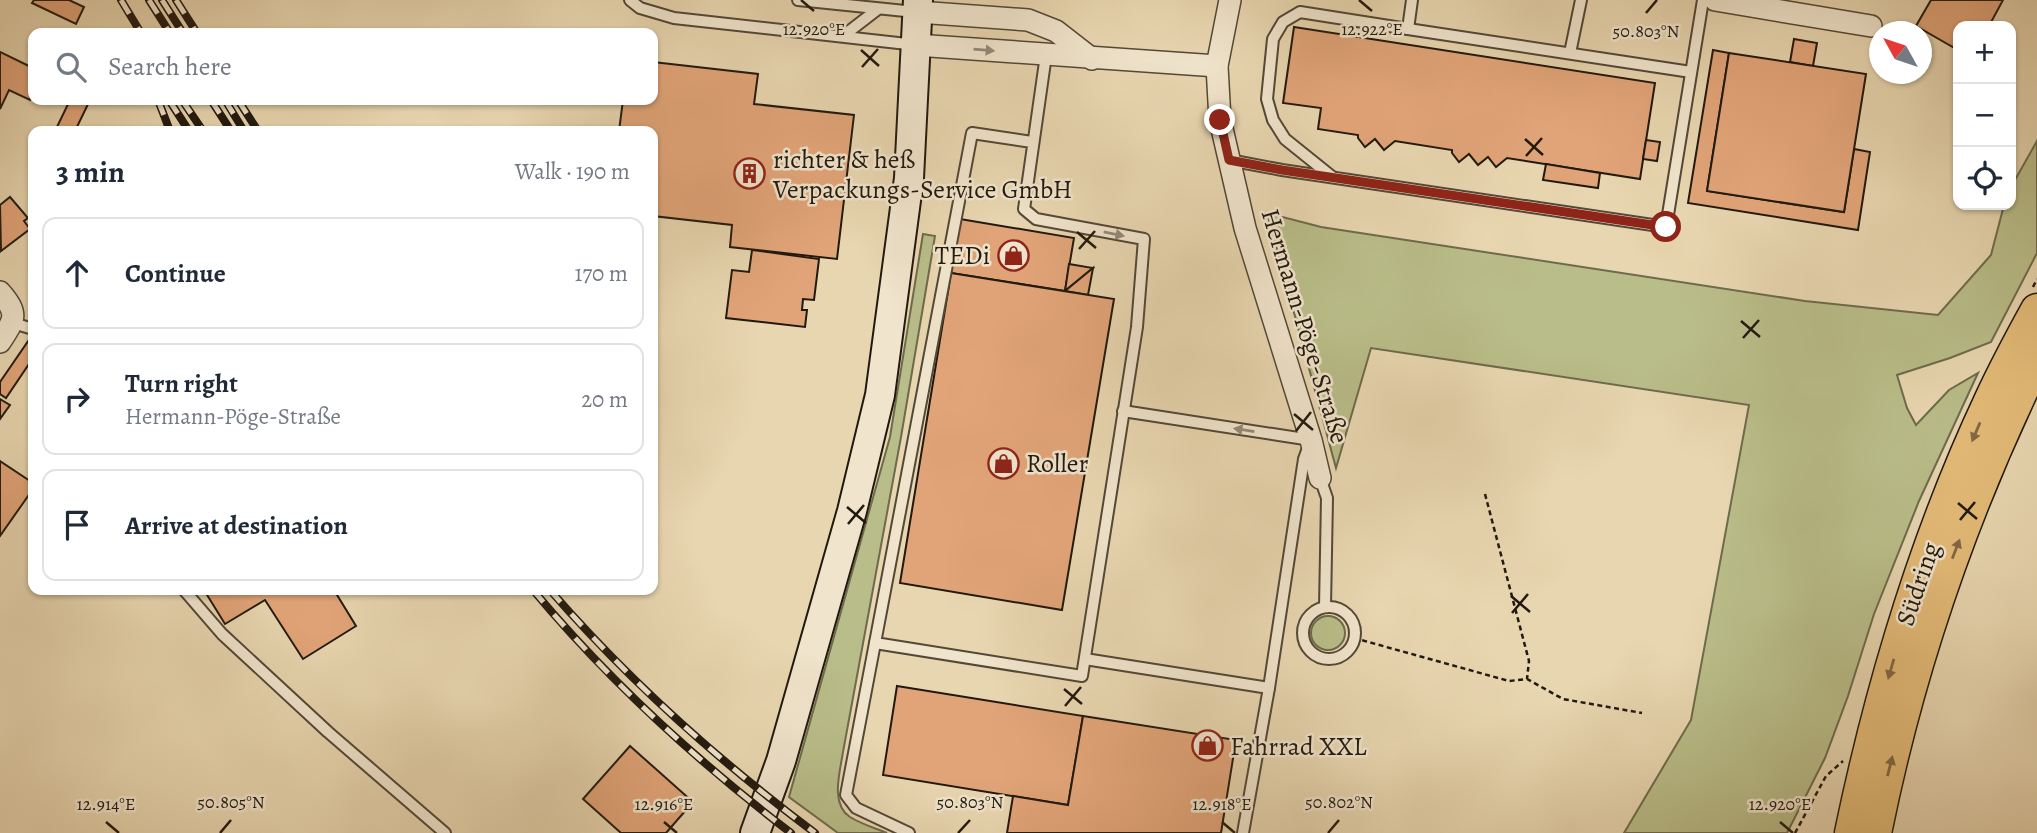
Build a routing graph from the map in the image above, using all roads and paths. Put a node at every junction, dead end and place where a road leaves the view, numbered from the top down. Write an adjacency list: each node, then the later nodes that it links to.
1 (630, 0): 13 (lane)
2 (799, 0): 10 (lane)
3 (1230, 0): 18 (street, Hermann-Pöge-Straße)
4 (1412, 0): 12 (lane)
5 (1581, 0): 15 (lane)
6 (1703, 0): 19 (lane)
7 (1715, 0): 9 (street)
8 (918, 6): 10 (lane); 14 (main road); 17 (street)
9 (1801, 7): 11 (street)
10 (878, 9): 13 (lane)
11 (1869, 25)
12 (1408, 29): 15 (lane); 22 (lane)
13 (843, 36): 14 (lane)
14 (916, 45): 16 (street, one-way to 16); 42 (main road)
15 (1570, 53): 19 (lane)
16 (1046, 55): 17 (street); 20 (lane)
17 (1092, 59): 18 (street)
18 (1217, 66): 21 (street, Hermann-Pöge-Straße)
19 (1691, 72): 22 (lane)
20 (1032, 142): 28 (lane, one-way to 28); 35 (lane)
21 (1229, 160): 22 (lane); 29 (street, Hermann-Pöge-Straße)
22 (1333, 177)
23 (0, 292): 25 (street)
24 (2037, 310): 40 (main road, Südring, one-way to 40)
25 (23, 326): 26 (street)
26 (0, 342)
27 (2037, 359): 47 (main road, Südring, one-way to 27)
28 (1123, 411): 29 (lane, one-way to 28); 36 (lane)
29 (1311, 440): 30 (street, Hermann-Pöge-Straße)
30 (1310, 479): 33 (lane); 38 (lane)
31 (1485, 494): 37 (path)
32 (188, 595): 41 (lane)
33 (1325, 607): 34 (lane); 34 (lane)
34 (1354, 638): 37 (path)
35 (875, 643): 36 (lane); 43 (lane)
36 (1084, 659): 38 (lane)
37 (1527, 680): 39 (path)
38 (1269, 688): 44 (lane)
39 (1642, 713)
40 (1867, 759): 45 (path); 46 (main road, Südring)
41 (445, 833)
42 (755, 833)
43 (909, 833)
44 (1243, 833)
45 (1795, 833)
46 (1851, 833)
47 (1875, 833)

